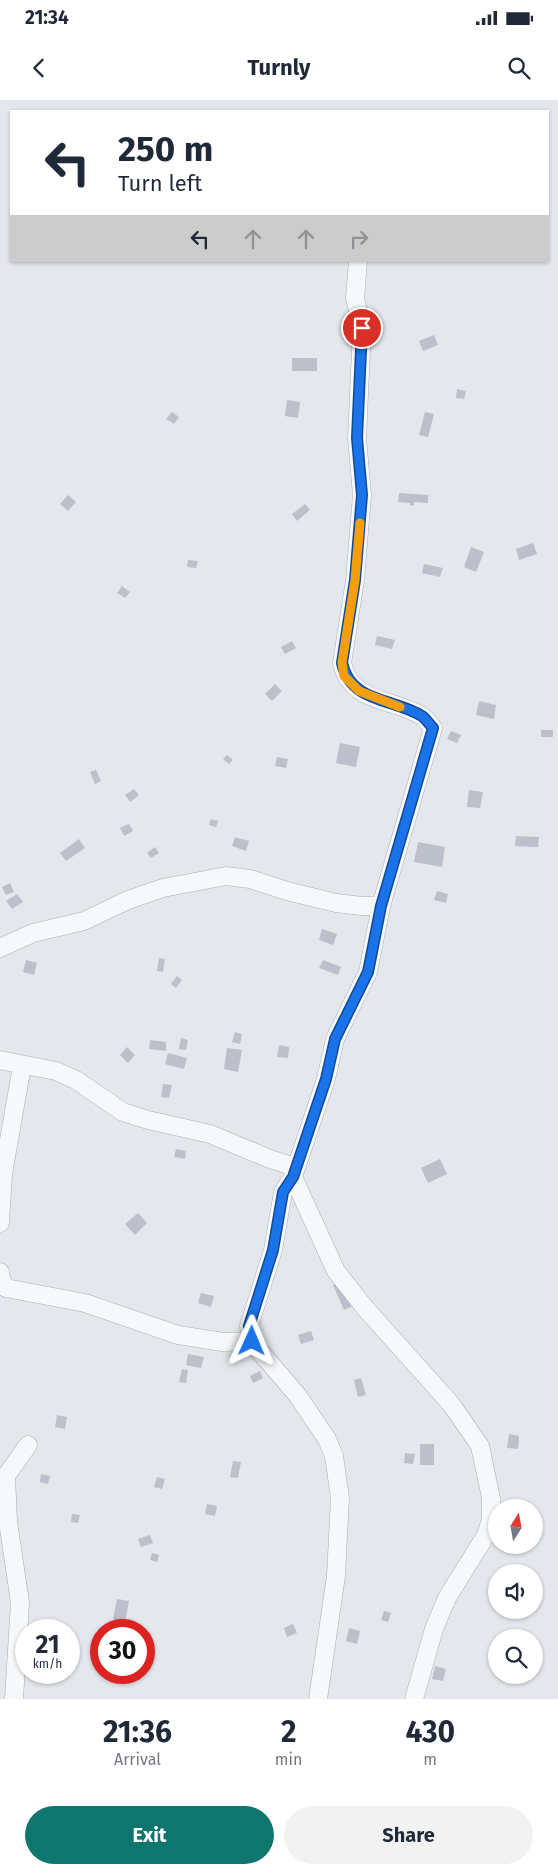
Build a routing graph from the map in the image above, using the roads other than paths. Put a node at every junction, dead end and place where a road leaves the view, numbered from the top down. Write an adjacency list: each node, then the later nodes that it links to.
1 (358, 262): 2 (street)
2 (381, 906): 3 (street); 6 (street)
3 (0, 948)
4 (0, 1060): 5 (street)
5 (22, 1066): 6 (street); 7 (street)
6 (294, 1172): 9 (street); 13 (street)
7 (0, 1223)
8 (0, 1272): 9 (street)
9 (252, 1341): 12 (street)
10 (28, 1445): 11 (street)
11 (14, 1699)
12 (318, 1699)
13 (414, 1699)

